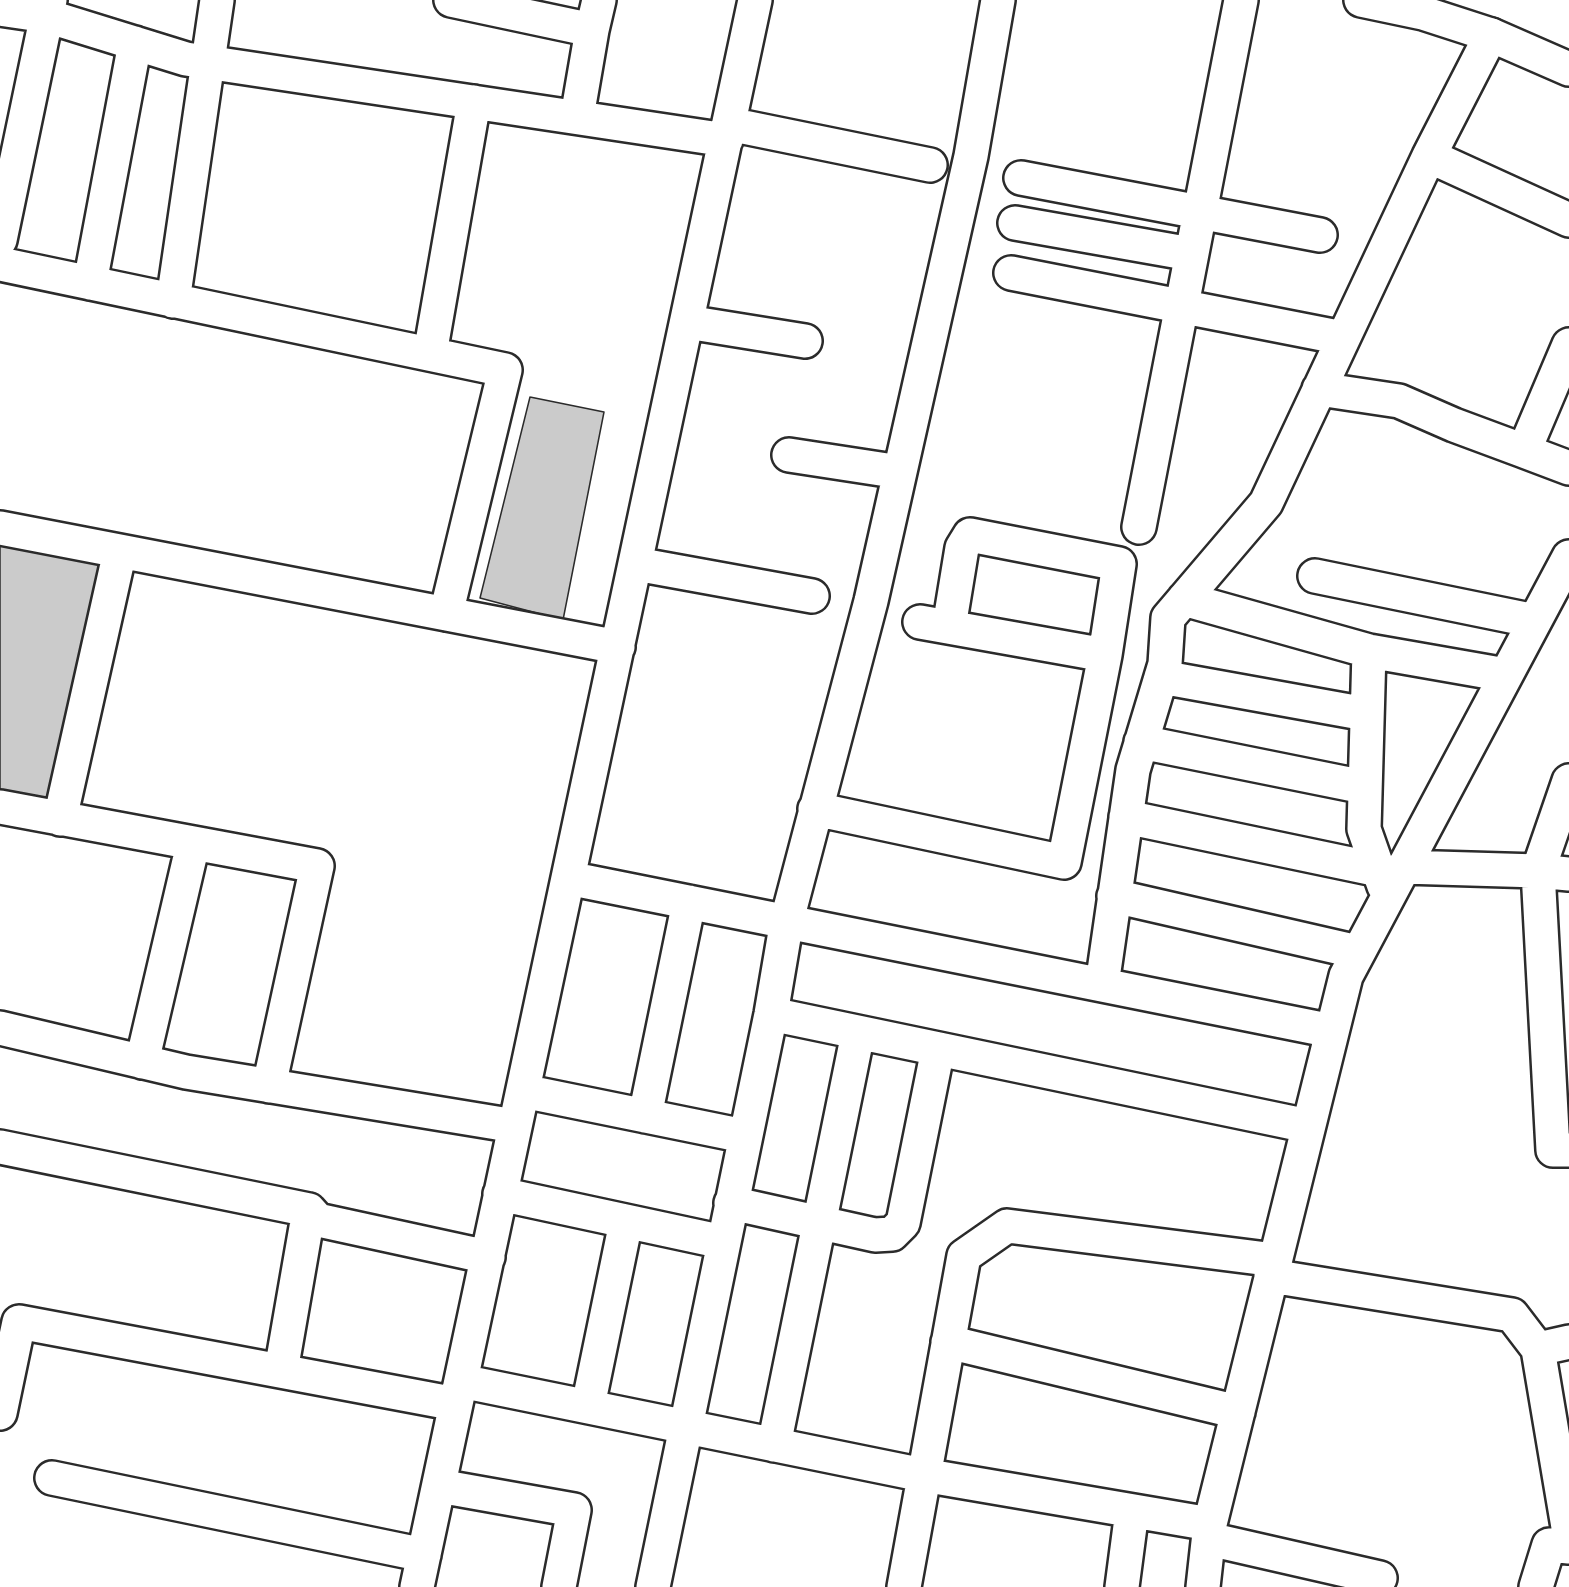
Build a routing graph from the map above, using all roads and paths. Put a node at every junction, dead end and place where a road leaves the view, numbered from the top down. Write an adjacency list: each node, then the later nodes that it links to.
1 (217, 0): 13 (street)
2 (451, 0): 10 (street)
3 (755, 0): 17 (street)
4 (998, 0): 41 (street)
5 (1241, 0): 21 (street)
6 (1361, 0): 7 (street)
7 (1424, 6): 11 (street)
8 (49, 8): 9 (street); 12 (street); 25 (street)
9 (0, 9)
10 (595, 15): 16 (street)
11 (1491, 36): 14 (street); 18 (street)
12 (135, 44): 13 (street); 29 (street)
13 (208, 62): 15 (street); 30 (street)
14 (1569, 69)
15 (474, 102): 16 (street); 36 (street)
16 (577, 117): 17 (street)
17 (728, 132): 19 (street); 32 (street)
18 (1429, 156): 22 (street); 33 (street)
19 (930, 165)
20 (1021, 178): 21 (street)
21 (1199, 214): 24 (street); 26 (street)
22 (1569, 220)
23 (1015, 223): 26 (street)
24 (1320, 235)
25 (0, 240)
26 (1191, 254): 31 (street)
27 (0, 264): 29 (street)
28 (1011, 273): 31 (street)
29 (90, 283): 30 (street)
30 (173, 301): 36 (street)
31 (1182, 306): 33 (street); 42 (street)
32 (687, 322): 34 (street); 46 (street)
33 (1343, 338): 37 (street)
34 (804, 341)
35 (1569, 345): 38 (street)
36 (430, 354): 50 (street)
37 (1319, 390): 38 (street); 49 (street)
38 (1524, 451): 40 (street)
39 (789, 455): 41 (street)
40 (1569, 468)
41 (900, 472): 62 (street)
42 (1139, 527)
43 (0, 528): 44 (street)
44 (120, 551): 50 (street); 64 (street)
45 (1569, 556): 51 (street)
46 (636, 564): 48 (street); 52 (street)
47 (1315, 576): 51 (street)
48 (812, 596)
49 (1184, 600): 53 (street); 56 (street)
50 (446, 614): 52 (street)
51 (1535, 621): 55 (street)
52 (618, 647): 67 (street)
53 (1369, 651): 55 (street); 57 (street)
54 (1105, 655): 54 (street); 62 (street)
55 (1506, 675): 68 (street)
56 (1161, 677): 57 (street); 58 (street)
57 (1366, 714): 60 (street)
58 (1141, 742): 60 (street); 63 (street)
59 (1569, 781): 66 (street)
60 (1364, 787): 68 (street)
61 (0, 807): 64 (street)
62 (815, 810): 71 (street)
63 (1126, 818): 68 (street); 69 (street)
64 (60, 819): 65 (street)
65 (193, 844): 80 (street); 81 (street)
66 (1553, 872): 68 (street); 74 (street)
67 (568, 878): 70 (street); 82 (street)
68 (1390, 878): 72 (street)
69 (1114, 896): 72 (street); 73 (street)
70 (689, 902): 71 (street); 83 (street)
71 (787, 920): 73 (street); 75 (street)
72 (1358, 952): 77 (street)
73 (1102, 985): 77 (street)
74 (1557, 985): 88 (street)
75 (771, 1014): 78 (street); 86 (street)
76 (0, 1028): 80 (street)
77 (1332, 1031): 85 (street)
78 (858, 1033): 79 (street); 93 (street)
79 (938, 1049): 85 (street); 93 (street)
80 (142, 1062): 81 (street)
81 (269, 1086): 84 (street)
82 (523, 1091): 83 (street); 84 (street)
83 (645, 1116): 86 (street)
84 (515, 1126): 89 (street)
85 (1308, 1126): 96 (street)
86 (744, 1136): 90 (street)
87 (0, 1147): 91 (street)
88 (1569, 1150)
89 (501, 1194): 92 (street); 95 (street)
90 (731, 1203): 93 (street); 94 (street)
91 (309, 1210): 95 (street); 100 (street)
92 (626, 1221): 94 (street); 102 (street)
93 (820, 1223): 106 (street)
94 (723, 1242): 105 (street)
95 (488, 1257): 101 (street)
96 (1273, 1268): 98 (street); 99 (street); 103 (street)
97 (9, 1320): 100 (street); 104 (street)
98 (948, 1342): 103 (street); 107 (street)
99 (1554, 1346): 112 (street)
100 (281, 1371): 101 (street)
101 (458, 1393): 102 (street); 109 (street)
102 (588, 1407): 105 (street)
103 (1238, 1412): 111 (street)
104 (0, 1413)
105 (687, 1427): 106 (street); 119 (street)
106 (774, 1445): 107 (street)
107 (923, 1475): 110 (street); 120 (street)
108 (52, 1478): 114 (street)
109 (439, 1486): 114 (street); 118 (street)
110 (1132, 1511): 111 (street); 121 (street)
111 (1209, 1532): 115 (street); 122 (street)
112 (1569, 1533)
113 (1569, 1547): 123 (street)
114 (424, 1555): 117 (street)
115 (1338, 1578): 116 (street)
116 (1380, 1578)
117 (417, 1587)
118 (559, 1587)
119 (653, 1587)
120 (904, 1587)
121 (1122, 1587)
122 (1203, 1587)
123 (1536, 1587)

